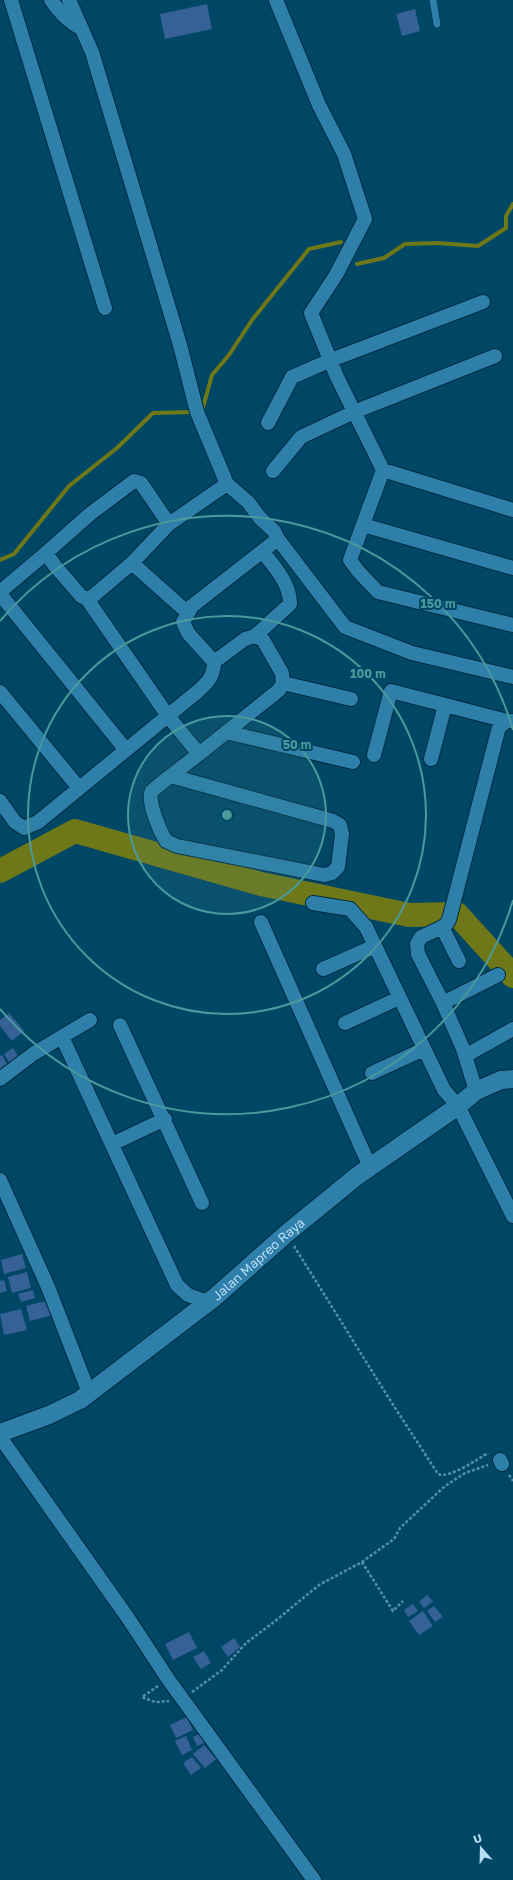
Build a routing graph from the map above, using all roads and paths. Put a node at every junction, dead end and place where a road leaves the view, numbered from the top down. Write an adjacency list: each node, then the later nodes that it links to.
1 (11, 0): 9 (street)
2 (51, 0): 7 (street)
3 (69, 0): 7 (street)
4 (276, 0): 11 (street)
5 (433, 0): 6 (lane)
6 (437, 24)
7 (82, 29): 16 (street)
8 (483, 302): 11 (street)
9 (105, 308)
10 (495, 356): 12 (street)
11 (330, 360): 12 (street); 13 (street)
12 (354, 412): 14 (street); 15 (street)
13 (268, 423)
14 (383, 470): 17 (street); 19 (street)
15 (273, 471)
16 (227, 484): 18 (street); 20 (street)
17 (513, 510)
18 (169, 524): 22 (street); 23 (street)
19 (363, 525): 24 (street); 28 (street)
20 (278, 539): 21 (street); 31 (street)
21 (263, 552): 27 (street); 29 (street)
22 (46, 553): 25 (street); 26 (street)
23 (132, 563): 26 (street); 27 (street)
24 (513, 568)
25 (0, 593): 39 (street)
26 (87, 599): 36 (street)
27 (188, 613): 30 (street)
28 (513, 625)
29 (255, 636): 30 (street); 32 (street)
30 (214, 662): 36 (street)
31 (513, 677)
32 (283, 683): 34 (street); 38 (street)
33 (0, 692): 45 (street)
34 (351, 699)
35 (445, 705): 37 (street); 41 (street); 42 (street)
36 (168, 716): 39 (street); 40 (street)
37 (510, 721): 49 (street)
38 (226, 732): 40 (street); 43 (street)
39 (126, 750): 45 (street)
40 (198, 754): 44 (street)
41 (374, 755)
42 (431, 759)
43 (352, 762)
44 (171, 776): 44 (street)
45 (79, 788): 46 (street)
46 (0, 801)
47 (313, 903): 50 (street)
48 (261, 922): 70 (street)
49 (442, 928): 51 (street); 55 (street)
50 (375, 946): 52 (street); 54 (street)
51 (459, 960)
52 (323, 969)
53 (498, 975): 55 (street)
54 (399, 998): 57 (street); 61 (street)
55 (443, 1003): 62 (street)
56 (90, 1020): 60 (street)
57 (345, 1023)
58 (120, 1025): 68 (street)
59 (513, 1029): 62 (street)
60 (62, 1036): 64 (street); 69 (street)
61 (424, 1049): 63 (street); 67 (street)
62 (465, 1056): 66 (street)
63 (372, 1073)
64 (0, 1079)
65 (513, 1079): 66 (street, Jalan Mapreo Raya)
66 (476, 1092): 67 (street, Jalan Mapreo Raya)
67 (458, 1106): 70 (street, Jalan Mapreo Raya); 73 (street)
68 (165, 1119): 69 (street); 72 (street)
69 (112, 1144): 75 (street)
70 (370, 1167): 74 (street, Jalan Mapreo Raya)
71 (0, 1180): 76 (street)
72 (202, 1203)
73 (513, 1216)
74 (286, 1234): 75 (street, Jalan Mapreo Raya); 79 (path)
75 (208, 1302): 76 (street, Jalan Mapreo Raya)
76 (89, 1393): 77 (street, Jalan Mapreo Raya)
77 (0, 1433)
78 (0, 1437): 81 (street)
79 (362, 1562): 80 (path); 82 (path)
80 (403, 1601)
81 (168, 1679): 83 (path); 84 (street)
82 (189, 1694)
83 (171, 1700)
84 (314, 1880)

